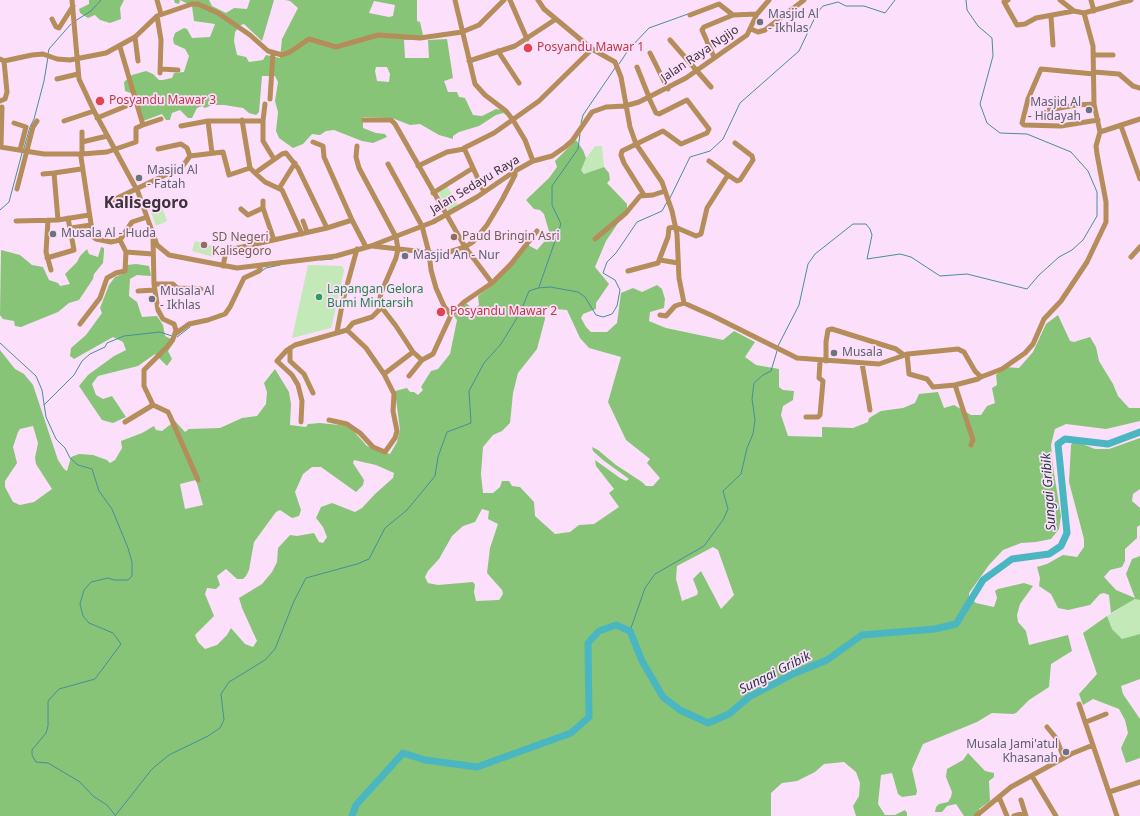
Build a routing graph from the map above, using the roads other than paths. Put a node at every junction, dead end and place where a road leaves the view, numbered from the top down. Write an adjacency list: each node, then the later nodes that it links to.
1 (72, 0): 14 (street)
2 (158, 0): 19 (street)
3 (455, 0): 26 (street)
4 (504, 0): 26 (street)
5 (510, 0): 28 (street)
6 (538, 0): 24 (street)
7 (769, 0): 18 (street, Jalan Raya Ngijo)
8 (804, 0): 25 (street)
9 (1060, 0): 15 (street)
10 (1092, 0): 16 (street)
11 (1131, 0): 16 (street)
12 (1005, 1): 22 (street)
13 (185, 3): 19 (street); 34 (street)
14 (73, 6): 23 (street); 39 (street)
15 (1074, 11): 17 (street); 22 (street)
16 (1094, 11): 17 (street)
17 (1084, 13): 37 (street)
18 (757, 14): 21 (street); 25 (street, Jalan Raya Ngijo)
19 (159, 15): 27 (street); 44 (street)
20 (690, 15): 21 (street)
21 (733, 15): 38 (street)
22 (1050, 17): 30 (street)
23 (52, 19)
24 (556, 19): 28 (street); 32 (street)
25 (751, 29): 38 (street, Jalan Raya Ngijo)
26 (462, 32): 34 (street); 42 (street)
27 (135, 37): 31 (street); 41 (street)
28 (527, 39): 33 (street)
29 (670, 40): 45 (street)
30 (1053, 45)
31 (120, 47): 39 (street); 56 (street)
32 (592, 49): 59 (street); 68 (street)
33 (498, 51): 42 (street); 49 (street)
34 (273, 53): 54 (street)
35 (650, 54): 52 (street)
36 (1113, 54): 37 (street)
37 (1094, 55): 46 (street)
38 (714, 57): 45 (street, Jalan Raya Ngijo)
39 (77, 59): 40 (street); 47 (street)
40 (2, 60): 55 (street)
41 (138, 61)
42 (468, 61): 68 (street)
43 (637, 67): 53 (street)
44 (178, 70)
45 (697, 71): 50 (street); 52 (street, Jalan Raya Ngijo)
46 (1094, 73): 51 (street); 58 (street); 69 (street)
47 (78, 74): 48 (street); 62 (street)
48 (57, 79)
49 (519, 83)
50 (711, 87)
51 (1140, 88)
52 (668, 89): 53 (street, Jalan Raya Ngijo)
53 (649, 97): 59 (street, Jalan Raya Ngijo); 84 (street)
54 (270, 99)
55 (0, 101)
56 (136, 102): 63 (street); 75 (street)
57 (265, 104): 73 (street)
58 (1094, 104): 61 (street); 69 (street)
59 (625, 106): 84 (street); 95 (street, Jalan Sedayu Raya)
60 (2, 107): 86 (street)
61 (1049, 110)
62 (94, 111): 63 (street); 71 (street)
63 (97, 118): 80 (street)
64 (161, 118): 75 (street)
65 (1140, 119): 77 (street)
66 (242, 120): 72 (street); 73 (street); 100 (street)
67 (364, 120): 99 (street)
68 (513, 120): 87 (street); 95 (street)
69 (1098, 120): 79 (street)
70 (37, 121): 90 (street)
71 (64, 121)
72 (208, 121): 76 (street); 91 (street)
73 (261, 121): 94 (street)
74 (14, 122): 90 (street)
75 (143, 125): 88 (street)
76 (181, 126)
77 (1121, 126): 79 (street); 108 (street)
78 (82, 132): 81 (street)
79 (1100, 132): 180 (street)
80 (107, 136): 81 (street); 88 (street)
81 (82, 142): 92 (street)
82 (313, 142): 126 (street)
83 (735, 143): 107 (street)
84 (636, 144): 112 (street); 115 (street)
85 (357, 146): 137 (street)
86 (0, 147): 90 (street)
87 (464, 148): 99 (street); 101 (street)
88 (114, 149): 92 (street); 110 (street)
89 (158, 149): 93 (street)
90 (24, 150): 92 (street); 111 (street)
91 (212, 152): 93 (street); 100 (street)
92 (82, 154): 102 (street)
93 (190, 156): 110 (street)
94 (274, 159): 97 (street); 104 (street)
95 (533, 161): 103 (street, Jalan Sedayu Raya)
96 (708, 161): 107 (street)
97 (295, 163): 109 (street); 133 (street)
98 (388, 164): 130 (street)
99 (418, 166): 113 (street)
100 (250, 168): 104 (street)
101 (473, 168): 113 (street); 114 (street)
102 (81, 169): 105 (street); 120 (street)
103 (515, 171): 114 (street, Jalan Sedayu Raya); 142 (street)
104 (255, 172): 109 (street)
105 (54, 173): 106 (street); 125 (street)
106 (43, 174)
107 (728, 175): 131 (street)
108 (1140, 179)
109 (280, 187): 135 (street)
110 (136, 188): 116 (street); 122 (street)
111 (17, 189)
112 (665, 191): 115 (street); 131 (street)
113 (433, 192): 121 (street)
114 (484, 192): 121 (street, Jalan Sedayu Raya)
115 (644, 195): 138 (street)
116 (111, 200)
117 (263, 201): 118 (street)
118 (263, 208): 119 (street); 140 (street)
119 (241, 209)
120 (89, 215): 123 (street); 129 (street)
121 (447, 215): 130 (street, Jalan Sedayu Raya); 142 (street)
122 (147, 217): 136 (street); 139 (street)
123 (68, 218): 125 (street); 132 (street)
124 (48, 220): 125 (street); 127 (street); 151 (street)
125 (58, 220)
126 (352, 220): 133 (street); 141 (street)
127 (16, 221)
128 (303, 221): 135 (street)
129 (91, 225): 132 (street); 139 (street)
130 (422, 226): 137 (street, Jalan Sedayu Raya); 149 (street)
131 (675, 227): 152 (street); 153 (street)
132 (70, 228): 151 (street)
133 (327, 228): 135 (street)
134 (537, 231): 158 (street)
135 (304, 233): 140 (street)
136 (153, 235): 144 (street); 148 (street)
137 (396, 237): 141 (street, Jalan Sedayu Raya); 146 (street)
138 (595, 239)
139 (120, 240): 147 (street)
140 (274, 240): 155 (street)
141 (368, 246): 145 (street, Jalan Sedayu Raya); 146 (street)
142 (465, 247): 149 (street); 158 (street)
143 (1140, 247): 150 (street)
144 (159, 248): 148 (street); 155 (street, Jalan Sedayu Raya)
145 (357, 249): 154 (street, Jalan Sedayu Raya); 169 (street)
146 (398, 249): 149 (street); 164 (street)
147 (126, 252): 148 (street); 167 (street)
148 (153, 253): 159 (street)
149 (430, 253): 165 (street)
150 (1131, 257)
151 (47, 258): 156 (street)
152 (660, 260): 153 (street); 157 (street)
153 (678, 263): 163 (street)
154 (262, 265): 155 (street, Jalan Sedayu Raya); 170 (street)
155 (223, 266)
156 (51, 270)
157 (628, 271)
158 (492, 283): 165 (street)
159 (154, 284): 160 (street); 161 (street)
160 (201, 289)
161 (155, 290): 162 (street); 170 (street)
162 (138, 291)
163 (684, 304): 166 (street); 175 (street)
164 (381, 308): 168 (street); 172 (street)
165 (451, 315): 174 (street)
166 (660, 315)
167 (80, 324)
168 (346, 330): 169 (street); 178 (street)
169 (337, 332): 171 (street)
170 (174, 337): 183 (street)
171 (290, 348): 182 (street); 188 (street)
172 (413, 352): 174 (street); 178 (street)
173 (906, 355): 176 (street); 177 (street); 180 (street); 181 (street)
174 (422, 360): 179 (street)
175 (820, 360): 176 (street); 185 (street)
176 (826, 361): 177 (street)
177 (862, 363): 184 (street)
178 (384, 374): 186 (street)
179 (409, 376)
180 (982, 377): 181 (street)
181 (955, 385): 189 (street)
182 (313, 393)
183 (153, 405): 187 (street); 190 (street)
184 (870, 410)
185 (806, 417)
186 (329, 420)
187 (125, 422)
188 (301, 422)
189 (971, 445)
190 (198, 480)
191 (1079, 704): 193 (street)
192 (1106, 714): 193 (street)
193 (1086, 722): 195 (street)
194 (1047, 727): 196 (street)
195 (1094, 745): 196 (street); 199 (street)
196 (1064, 758): 197 (street)
197 (1032, 776): 200 (street); 206 (street)
198 (1140, 782): 199 (street)
199 (1109, 792): 207 (street)
200 (999, 797): 203 (street); 204 (street)
201 (1021, 800): 202 (street)
202 (1025, 815): 205 (street)
203 (976, 816)
204 (1006, 816)
205 (1014, 816)
206 (1056, 816)
207 (1117, 816)

